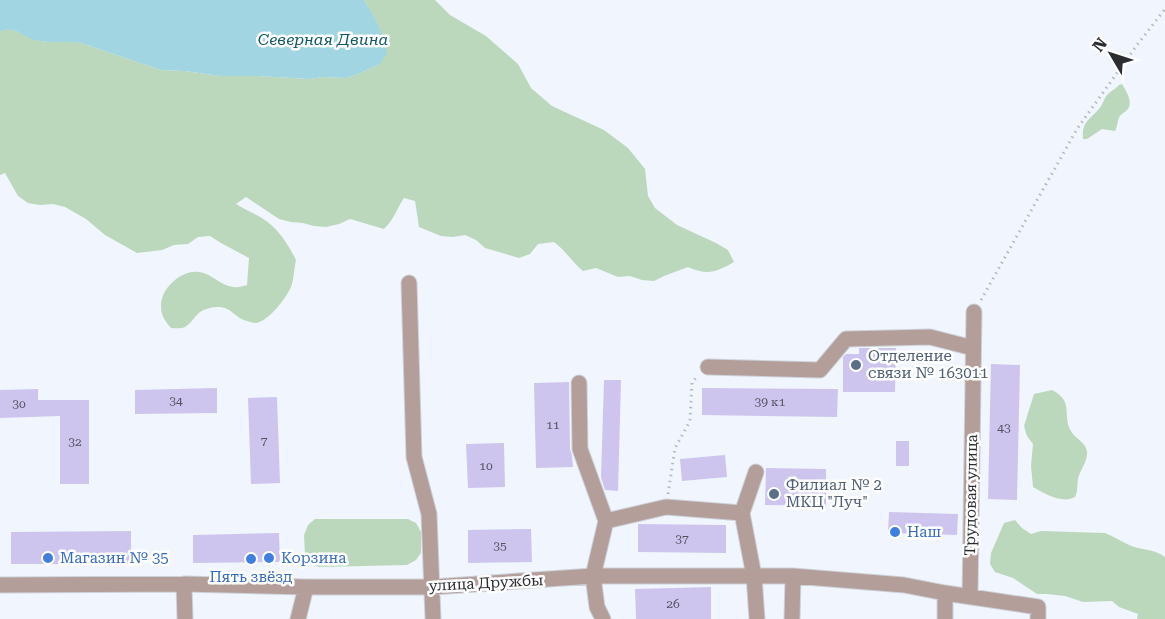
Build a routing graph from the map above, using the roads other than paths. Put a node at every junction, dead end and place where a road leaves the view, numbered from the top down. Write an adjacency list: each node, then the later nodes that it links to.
1 (409, 284): 15 (street)
2 (974, 312): 3 (street, Трудовая улица)
3 (973, 348): 4 (street); 17 (street, Трудовая улица)
4 (708, 367)
5 (579, 383): 8 (street)
6 (756, 472): 7 (street)
7 (742, 513): 8 (street); 10 (street)
8 (606, 521): 9 (street)
9 (593, 576): 10 (street, улица Дружбы); 15 (street, улица Дружбы); 21 (street)
10 (754, 576): 11 (street, улица Дружбы); 22 (street)
11 (793, 576): 16 (street, улица Дружбы); 23 (street)
12 (0, 585): 13 (street, улица Дружбы)
13 (184, 585): 14 (street, улица Дружбы); 18 (street)
14 (306, 587): 15 (street, улица Дружбы); 19 (street)
15 (433, 587): 20 (street)
16 (945, 593): 17 (street, улица Дружбы); 24 (street)
17 (970, 596): 25 (street)
18 (185, 619)
19 (298, 619)
20 (433, 619)
21 (603, 619)
22 (757, 619)
23 (792, 619)
24 (945, 619)
25 (1038, 619)

